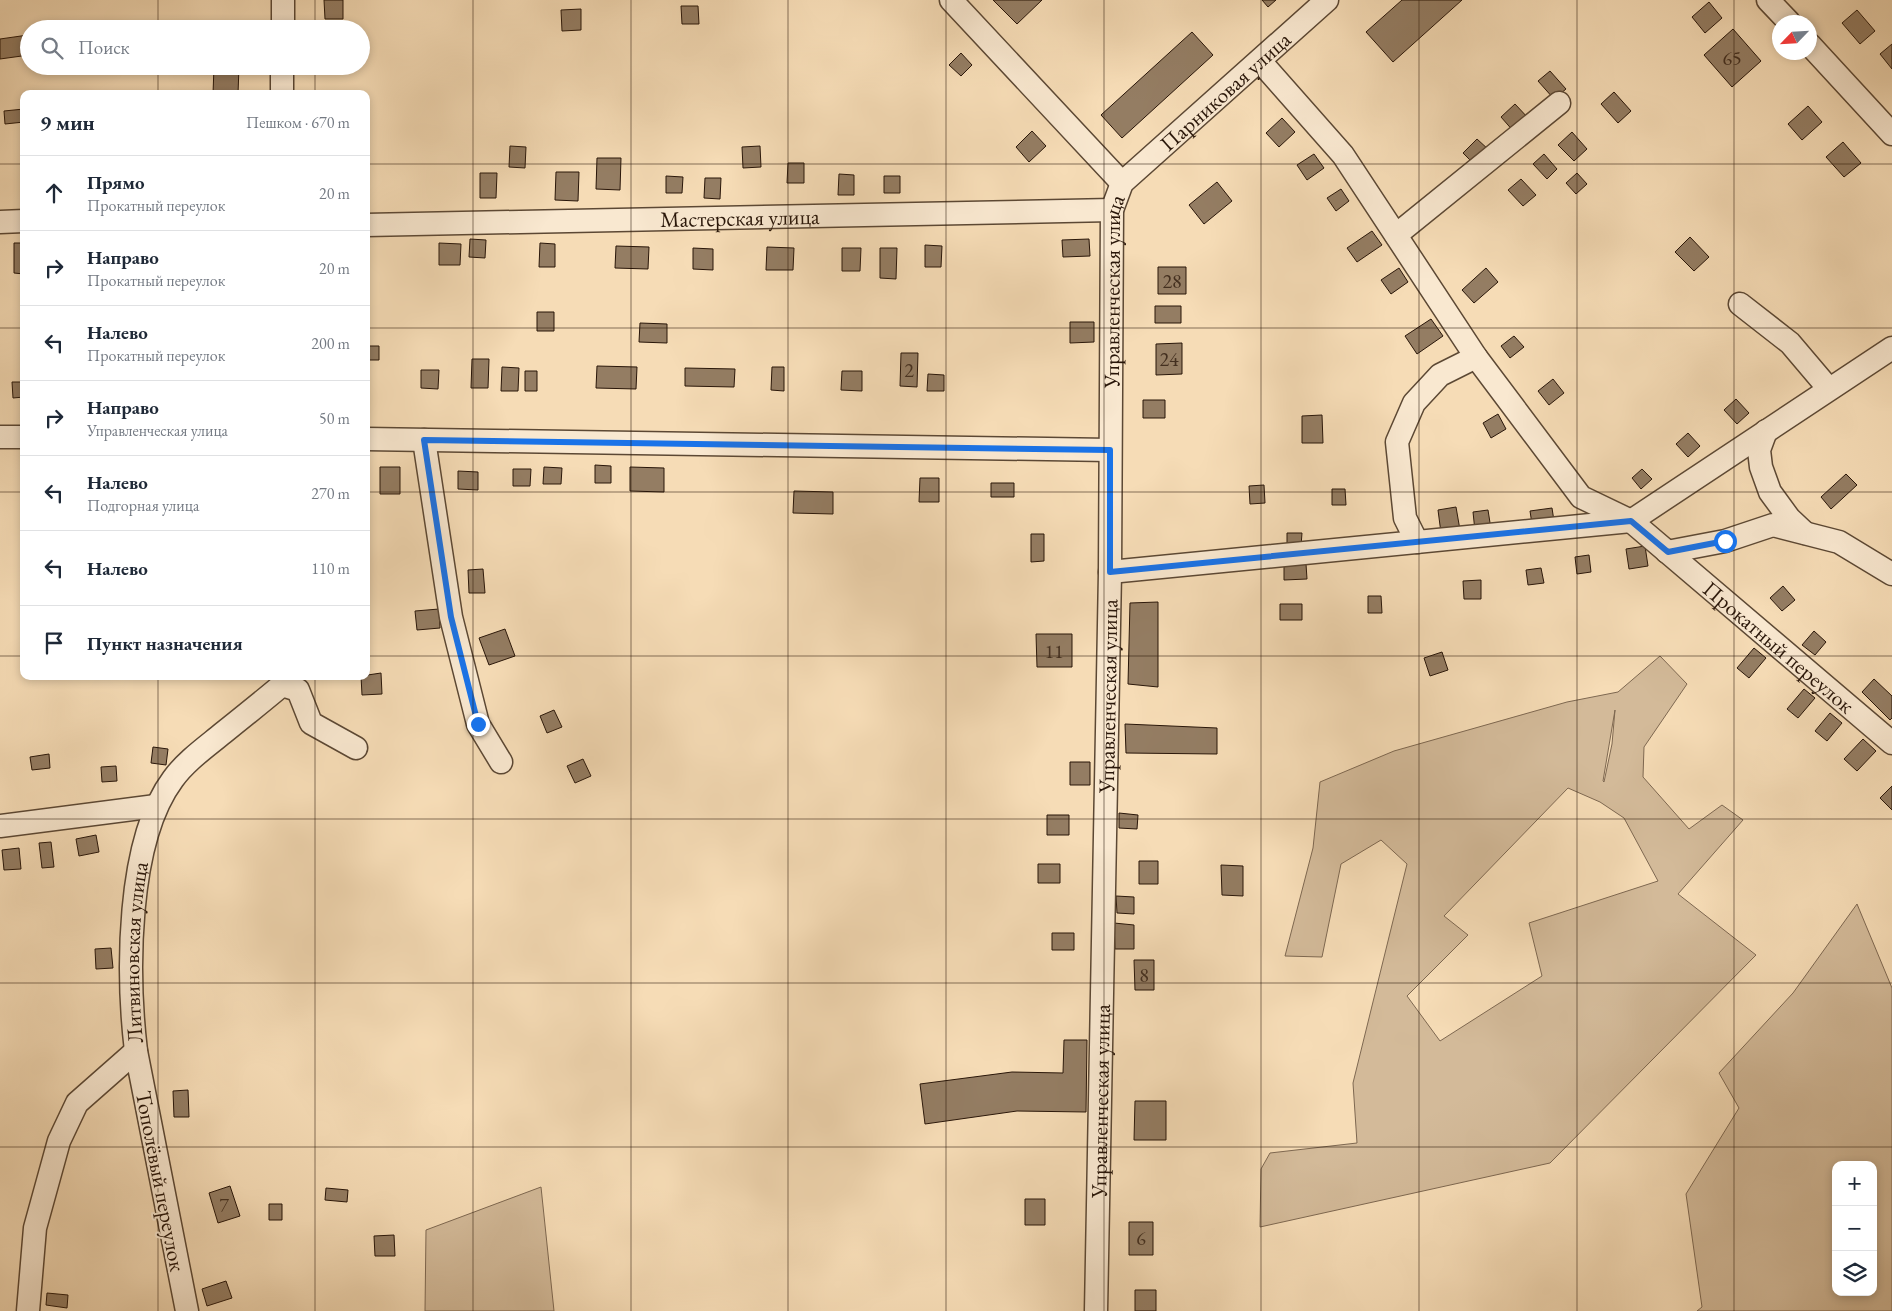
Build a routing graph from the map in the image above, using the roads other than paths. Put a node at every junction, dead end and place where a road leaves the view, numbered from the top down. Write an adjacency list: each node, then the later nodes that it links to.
1 (283, 0): 6 (street)
2 (950, 0): 13 (street, Управленческая улица)
3 (1327, 0): 8 (street, Парниковая улица)
4 (1768, 0): 5 (street)
5 (1782, 15)
6 (283, 20)
7 (1817, 53): 12 (street)
8 (1260, 60): 13 (street, Парниковая улица); 18 (street, Прокатный переулок)
9 (282, 75): 10 (street)
10 (282, 90)
11 (1559, 103): 18 (street)
12 (1892, 134)
13 (1122, 183): 14 (street, Управленческая улица)
14 (1112, 210): 17 (street, Мастерская улица); 28 (street, Управленческая улица)
15 (0, 222): 16 (street)
16 (20, 222)
17 (370, 225)
18 (1396, 235): 21 (street, Прокатный переулок)
19 (1740, 304): 22 (street)
20 (1892, 348): 22 (street)
21 (1476, 357): 29 (street, Прокатный переулок); 31 (street)
22 (1829, 389): 23 (street)
23 (1766, 431): 29 (street); 30 (street)
24 (0, 437): 25 (street)
25 (20, 437)
26 (370, 438): 27 (street)
27 (424, 440): 28 (street); 38 (street)
28 (1110, 450): 33 (street, Управленческая улица)
29 (1631, 521): 31 (street); 32 (street, Прокатный переулок)
30 (1804, 533): 32 (street, Прокатный переулок); 34 (street, Прокатный переулок)
31 (1417, 542): 33 (street)
32 (1668, 552): 36 (street, Прокатный переулок)
33 (1110, 572): 44 (street, Управленческая улица)
34 (1892, 574)
35 (283, 680): 37 (street); 39 (street, Литвиновская улица)
36 (1892, 743)
37 (356, 748)
38 (501, 762)
39 (156, 806): 40 (street); 41 (street, Литвиновская улица)
40 (0, 826)
41 (136, 1051): 42 (street, Литвиновская улица); 43 (street, Тополёвый переулок)
42 (28, 1311)
43 (187, 1311)
44 (1096, 1311)

